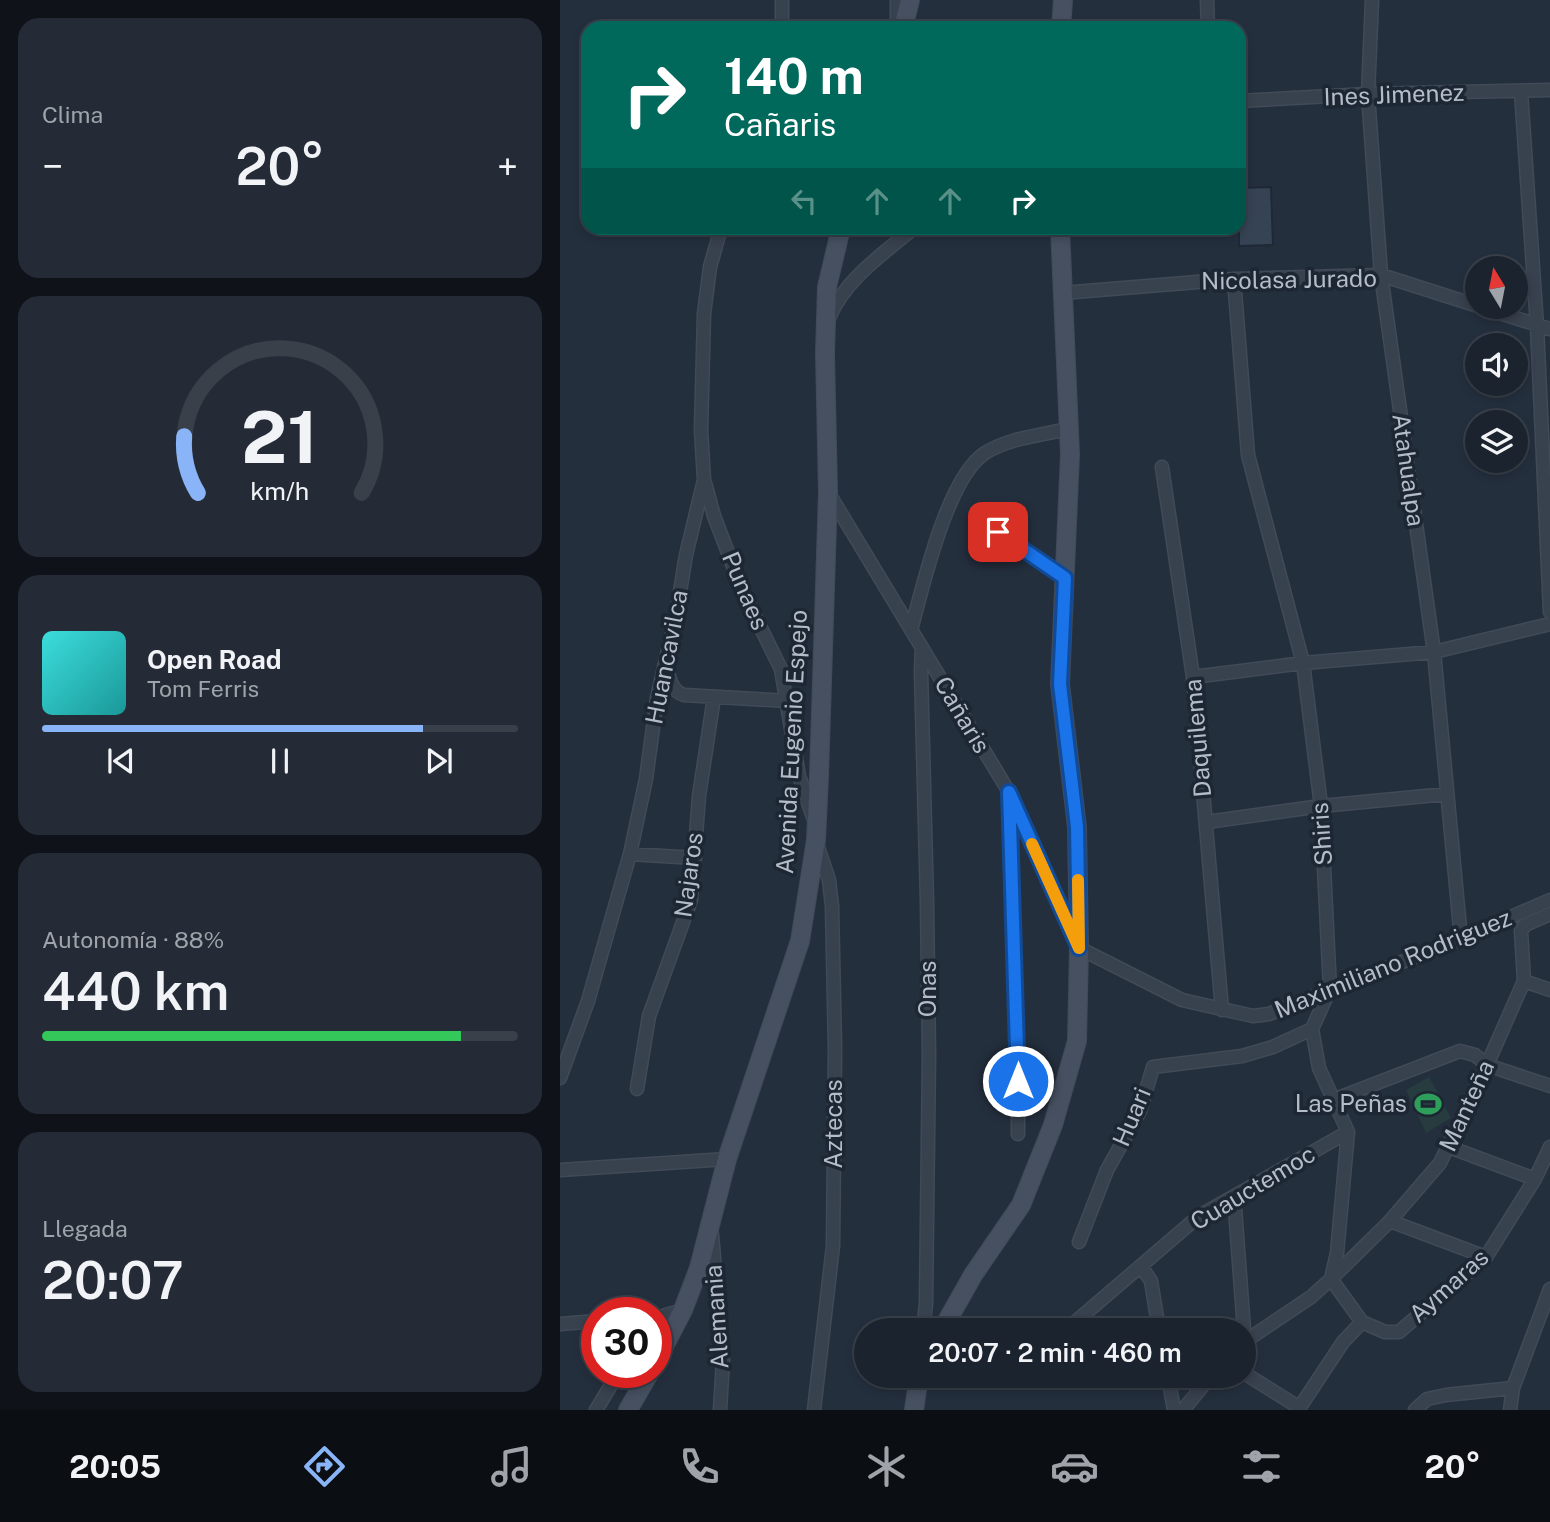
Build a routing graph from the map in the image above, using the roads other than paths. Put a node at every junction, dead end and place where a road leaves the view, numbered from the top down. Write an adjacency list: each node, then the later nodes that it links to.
1 (782, 0): 7 (street)
2 (897, 0): 8 (street)
3 (910, 0): 9 (main road)
4 (1063, 0): 10 (main road)
5 (1208, 0): 11 (street)
6 (1372, 0): 14 (street, Atahualpa)
7 (782, 21)
8 (897, 21)
9 (905, 21)
10 (1062, 21)
11 (1208, 21)
12 (1550, 90): 13 (street, Ines Jimenez)
13 (1521, 92): 14 (street, Ines Jimenez); 24 (street)
14 (1368, 94): 15 (street, Ines Jimenez); 20 (street, Atahualpa)
15 (1246, 101)
16 (719, 235): 27 (street, Huancavilca)
17 (839, 235): 23 (main road, Avenida Eugenio Espejo)
18 (906, 235): 23 (street)
19 (1060, 235): 22 (main road)
20 (1381, 275): 21 (street, Nicolasa Jurado); 24 (street, Nicolasa Jurado); 35 (street, Atahualpa)
21 (1234, 279): 22 (street, Nicolasa Jurado); 37 (street, Shiris)
22 (1062, 293): 25 (main road)
23 (826, 325): 28 (main road, Avenida Eugenio Espejo)
24 (1544, 327): 31 (street)
25 (1068, 429): 30 (main road); 33 (street)
26 (1162, 467): 38 (street, Daquilema)
27 (704, 480): 36 (street, Huancavilca); 40 (street, Punaes)
28 (828, 492): 33 (street, Cañaris); 45 (main road, Avenida Eugenio Espejo)
29 (998, 532): 30 (street)
30 (1065, 578): 51 (main road)
31 (1550, 612)
32 (1550, 624): 35 (street)
33 (911, 630): 34 (street, Cañaris)
34 (922, 648): 41 (street, Cañaris); 79 (street, Onas)
35 (1434, 652): 37 (street); 42 (street, Atahualpa)
36 (665, 661): 39 (street); 46 (street, Huancavilca)
37 (1303, 663): 38 (street); 43 (street, Shiris)
38 (1193, 677): 44 (street, Daquilema)
39 (714, 697): 40 (street); 47 (street, Najaros)
40 (788, 701): 45 (street, Punaes)
41 (1009, 792): 51 (street, Cañaris); 63 (street)
42 (1447, 794): 43 (street); 50 (street, Atahualpa)
43 (1321, 806): 44 (street); 53 (street, Shiris)
44 (1207, 822): 55 (street, Daquilema)
45 (816, 832): 66 (main road, Avenida Eugenio Espejo); 100 (street, Aztecas)
46 (630, 854): 47 (street); 58 (street, Huancavilca)
47 (695, 858): 60 (street, Najaros)
48 (1550, 900): 50 (street, Maximiliano Rodriguez)
49 (1550, 914): 52 (street, Manteña)
50 (1461, 939): 53 (street, Maximiliano Rodriguez)
51 (1079, 948): 55 (street, Maximiliano Rodriguez); 80 (main road)
52 (1524, 981): 54 (street); 57 (street, Manteña)
53 (1331, 989): 55 (street, Maximiliano Rodriguez); 56 (street, Shiris)
54 (1550, 990)
55 (1222, 1010)
56 (1312, 1029): 61 (street); 72 (street, Huari)
57 (1487, 1065): 59 (street); 61 (street); 64 (street, Manteña)
58 (560, 1078)
59 (1550, 1086)
60 (636, 1090)
61 (1333, 1100): 62 (street)
62 (1348, 1132): 69 (street, Cuauctemoc); 75 (street)
63 (1018, 1134)
64 (1449, 1147): 68 (street); 70 (street, Manteña)
65 (1550, 1147): 68 (street, Aymaras)
66 (727, 1159): 67 (street); 71 (main road, Avenida Eugenio Espejo)
67 (560, 1170)
68 (1535, 1179): 73 (street, Aymaras)
69 (1230, 1199): 74 (street, Cuauctemoc); 83 (street)
70 (1390, 1221): 73 (street); 75 (street, Manteña)
71 (711, 1224): 77 (main road, Avenida Eugenio Espejo); 99 (street, Alemania)
72 (1079, 1242)
73 (1486, 1257): 85 (street, Aymaras)
74 (1141, 1266): 81 (street, Cuauctemoc); 82 (street)
75 (1331, 1279): 85 (street); 88 (street)
76 (1550, 1289): 95 (street)
77 (682, 1310): 78 (street); 87 (main road, Avenida Eugenio Espejo)
78 (672, 1313)
79 (924, 1318)
80 (949, 1318)
81 (1080, 1318)
82 (1157, 1318)
83 (1243, 1318)
84 (581, 1322): 86 (street)
85 (1362, 1322): 96 (street)
86 (560, 1324)
87 (672, 1330)
88 (1256, 1333)
89 (1256, 1381): 96 (street)
90 (609, 1388): 97 (street)
91 (641, 1388): 98 (main road)
92 (917, 1388): 101 (main road)
93 (1170, 1388): 102 (street)
94 (1201, 1388): 103 (street)
95 (1513, 1388): 104 (street); 105 (street)
96 (1299, 1409)
97 (596, 1410)
98 (628, 1410)
99 (720, 1410)
100 (814, 1410)
101 (914, 1410)
102 (1174, 1410)
103 (1183, 1410)
104 (1415, 1410)
105 (1510, 1410)

